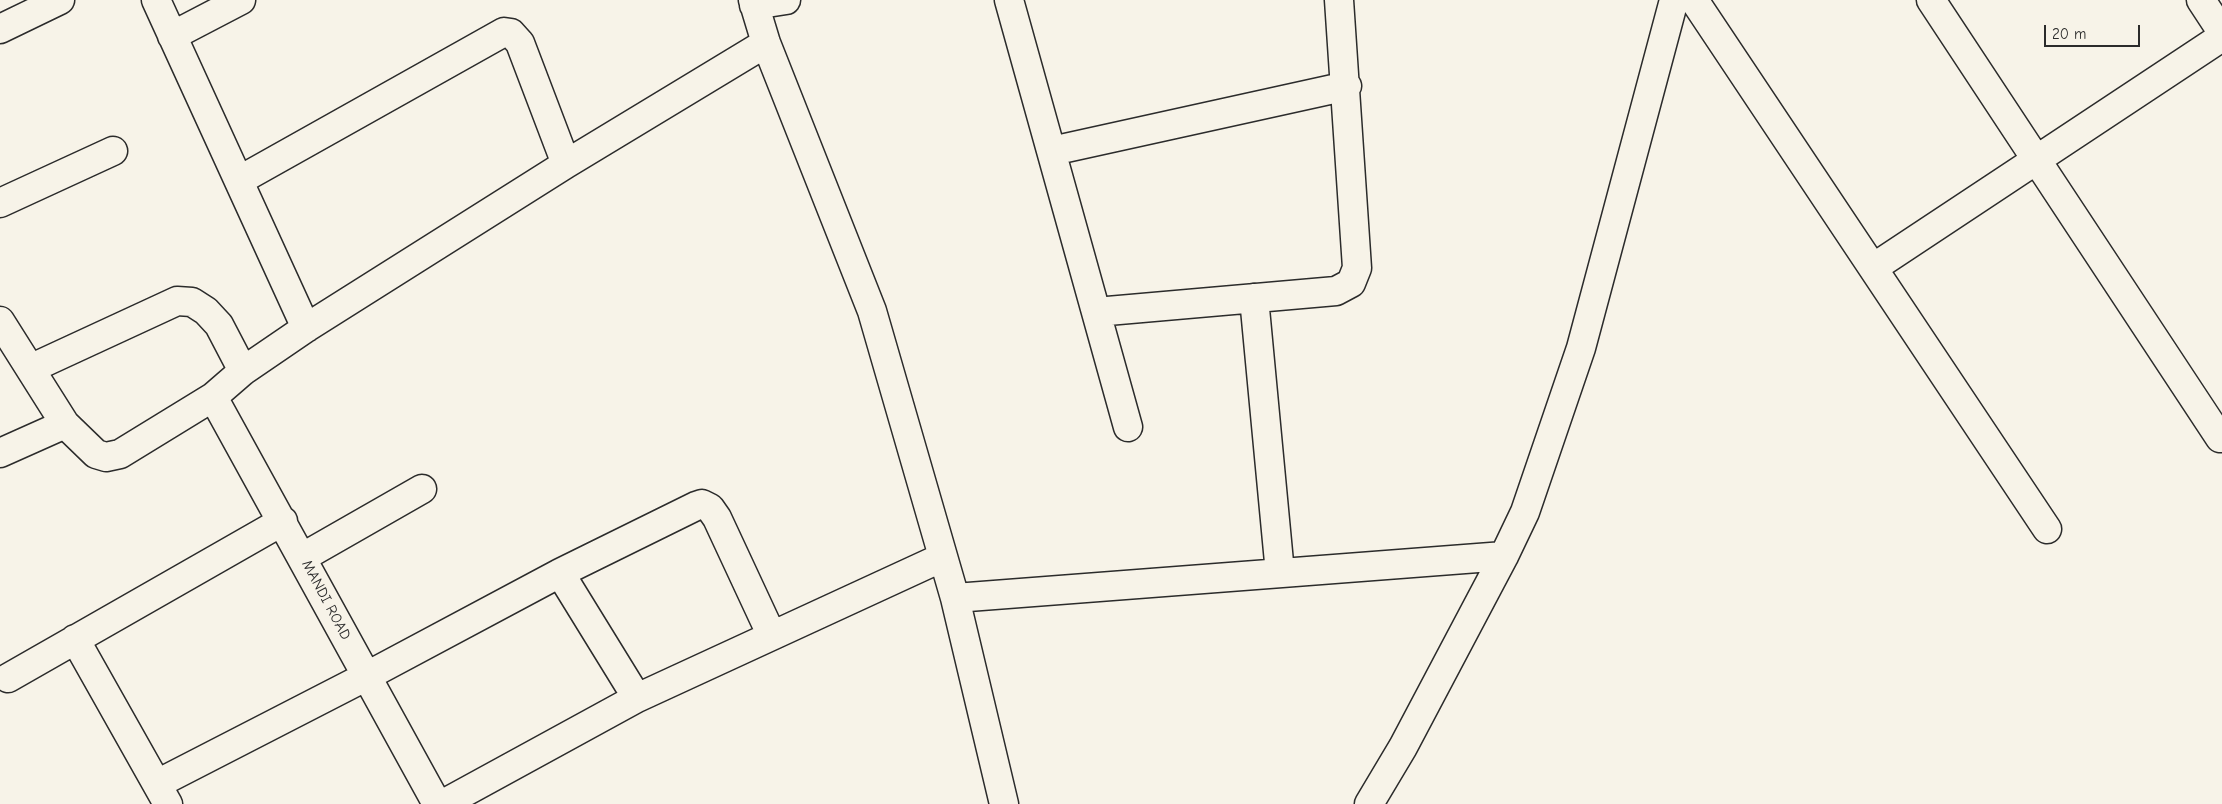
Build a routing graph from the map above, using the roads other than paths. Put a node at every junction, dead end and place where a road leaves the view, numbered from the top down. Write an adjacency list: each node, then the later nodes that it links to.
1 (156, 0): 14 (street)
2 (242, 0): 14 (street)
3 (786, 0): 10 (street)
4 (1009, 0): 19 (street)
5 (1339, 0): 17 (street)
6 (1674, 0): 39 (street)
7 (1694, 0): 24 (street)
8 (1931, 0): 20 (street)
9 (2201, 0): 13 (street)
10 (753, 2): 16 (street)
11 (42, 4): 12 (street)
12 (0, 29)
13 (2222, 32)
14 (172, 36): 22 (street)
15 (2222, 37): 20 (street)
16 (766, 43): 21 (street); 41 (street)
17 (1347, 86): 19 (street); 25 (street)
18 (113, 151): 23 (street)
19 (1052, 151): 26 (street)
20 (2037, 159): 24 (street); 34 (street)
21 (566, 164): 22 (street); 28 (street)
22 (240, 180): 28 (street)
23 (0, 203)
24 (1873, 268): 38 (street)
25 (1254, 298): 26 (street); 43 (street)
26 (1096, 312): 33 (street)
27 (1, 324): 29 (street)
28 (306, 328): 30 (street)
29 (32, 368): 30 (street); 32 (street)
30 (243, 371): 31 (street)
31 (213, 397): 32 (street); 37 (street, MANDI ROAD)
32 (65, 424): 35 (street)
33 (1128, 427)
34 (2220, 438)
35 (0, 453)
36 (422, 488): 40 (street)
37 (282, 521): 40 (street, MANDI ROAD); 46 (street)
38 (2047, 528)
39 (1504, 556): 43 (street); 54 (street)
40 (303, 557): 47 (street, MANDI ROAD)
41 (943, 557): 44 (street); 45 (street)
42 (560, 573): 45 (street); 47 (street); 49 (street)
43 (1280, 573): 44 (street)
44 (955, 598): 53 (street)
45 (771, 634): 49 (street)
46 (75, 640): 48 (street); 50 (street)
47 (367, 676): 50 (street); 51 (street, MANDI ROAD)
48 (8, 678)
49 (637, 698): 52 (street)
50 (162, 794)
51 (437, 804)
52 (443, 804)
53 (1004, 804)
54 (1369, 804)

